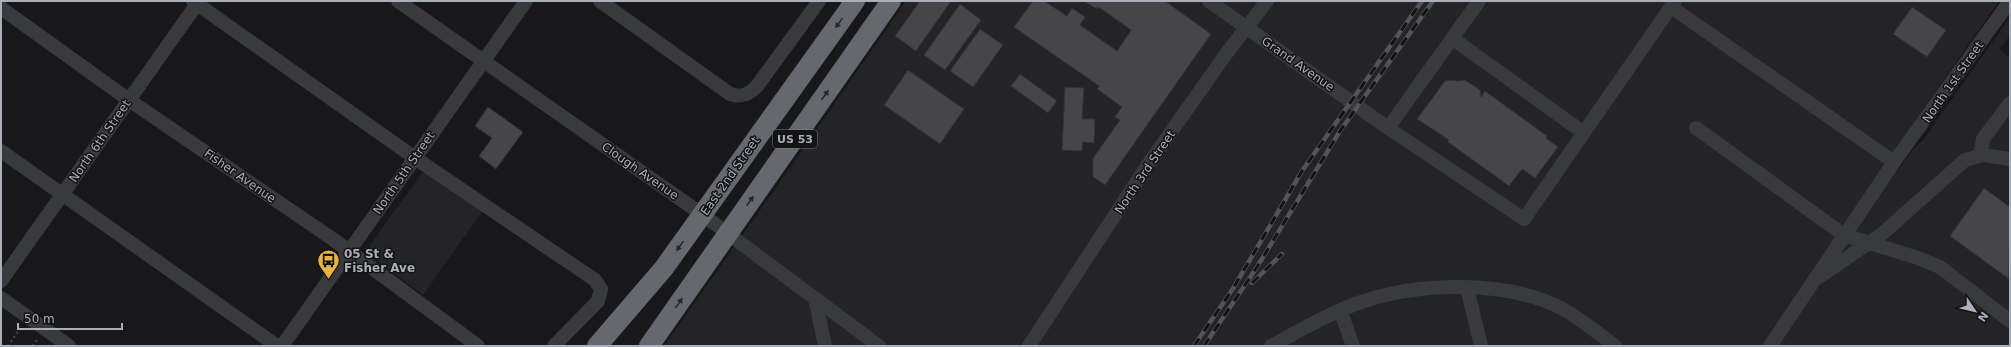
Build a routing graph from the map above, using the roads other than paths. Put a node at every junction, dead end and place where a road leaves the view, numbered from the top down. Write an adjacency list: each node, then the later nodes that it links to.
1 (398, 1): 16 (street, Clough Avenue)
2 (526, 1): 16 (street, North 5th Street)
3 (600, 1): 11 (street)
4 (855, 1): 28 (highway, East 2nd Street / US 53, one-way to 28)
5 (891, 1): 29 (highway, US 53, one-way to 5)
6 (1209, 1): 14 (street, Grand Avenue)
7 (1267, 1): 14 (street, North 3rd Street)
8 (1479, 1): 15 (street)
9 (2010, 1): 26 (street, North 1st Street)
10 (196, 2): 17 (street, North 6th Street); 24 (street)
11 (814, 3)
12 (1673, 4): 21 (street); 26 (street)
13 (1, 8): 17 (street, Fisher Avenue)
14 (1247, 28): 19 (street, Grand Avenue); 50 (street, North 3rd Street)
15 (1452, 38): 19 (street); 21 (street)
16 (483, 61): 24 (street, North 5th Street); 28 (street, Clough Avenue)
17 (129, 100): 27 (street, North 6th Street); 32 (street, Fisher Avenue)
18 (2010, 104): 23 (street)
19 (1388, 128): 21 (street, Grand Avenue)
20 (1696, 128): 30 (street)
21 (1584, 133)
22 (1, 151): 27 (street)
23 (1980, 155): 25 (street); 31 (street)
24 (415, 158): 32 (street, North 5th Street); 45 (street)
25 (2010, 159)
26 (1894, 162): 30 (street, North 1st Street)
27 (62, 194): 34 (street, North 6th Street); 42 (street)
28 (703, 215): 29 (street, Clough Avenue); 46 (highway, East 2nd Street / US 53, one-way to 46)
29 (728, 233): 37 (street, Clough Avenue); 47 (highway, US 53, one-way to 29)
30 (1844, 235): 31 (street); 33 (street, North 1st Street)
31 (1870, 243): 33 (street); 39 (street)
32 (349, 252): 43 (street, North 5th Street); 44 (street, Fisher Avenue)
33 (1814, 280): 54 (street, North 1st Street)
34 (1, 281)
35 (1468, 288): 38 (street); 52 (street); 53 (street)
36 (1, 298): 41 (street)
37 (815, 298): 48 (street); 49 (street, Clough Avenue)
38 (1340, 310): 40 (street); 51 (street)
39 (2010, 321)
40 (1277, 344)
41 (69, 346)
42 (277, 346)
43 (282, 346)
44 (478, 346)
45 (554, 346)
46 (597, 346)
47 (649, 346)
48 (825, 346)
49 (879, 346)
50 (1029, 346)
51 (1353, 346)
52 (1481, 346)
53 (1615, 346)
54 (1770, 346)

